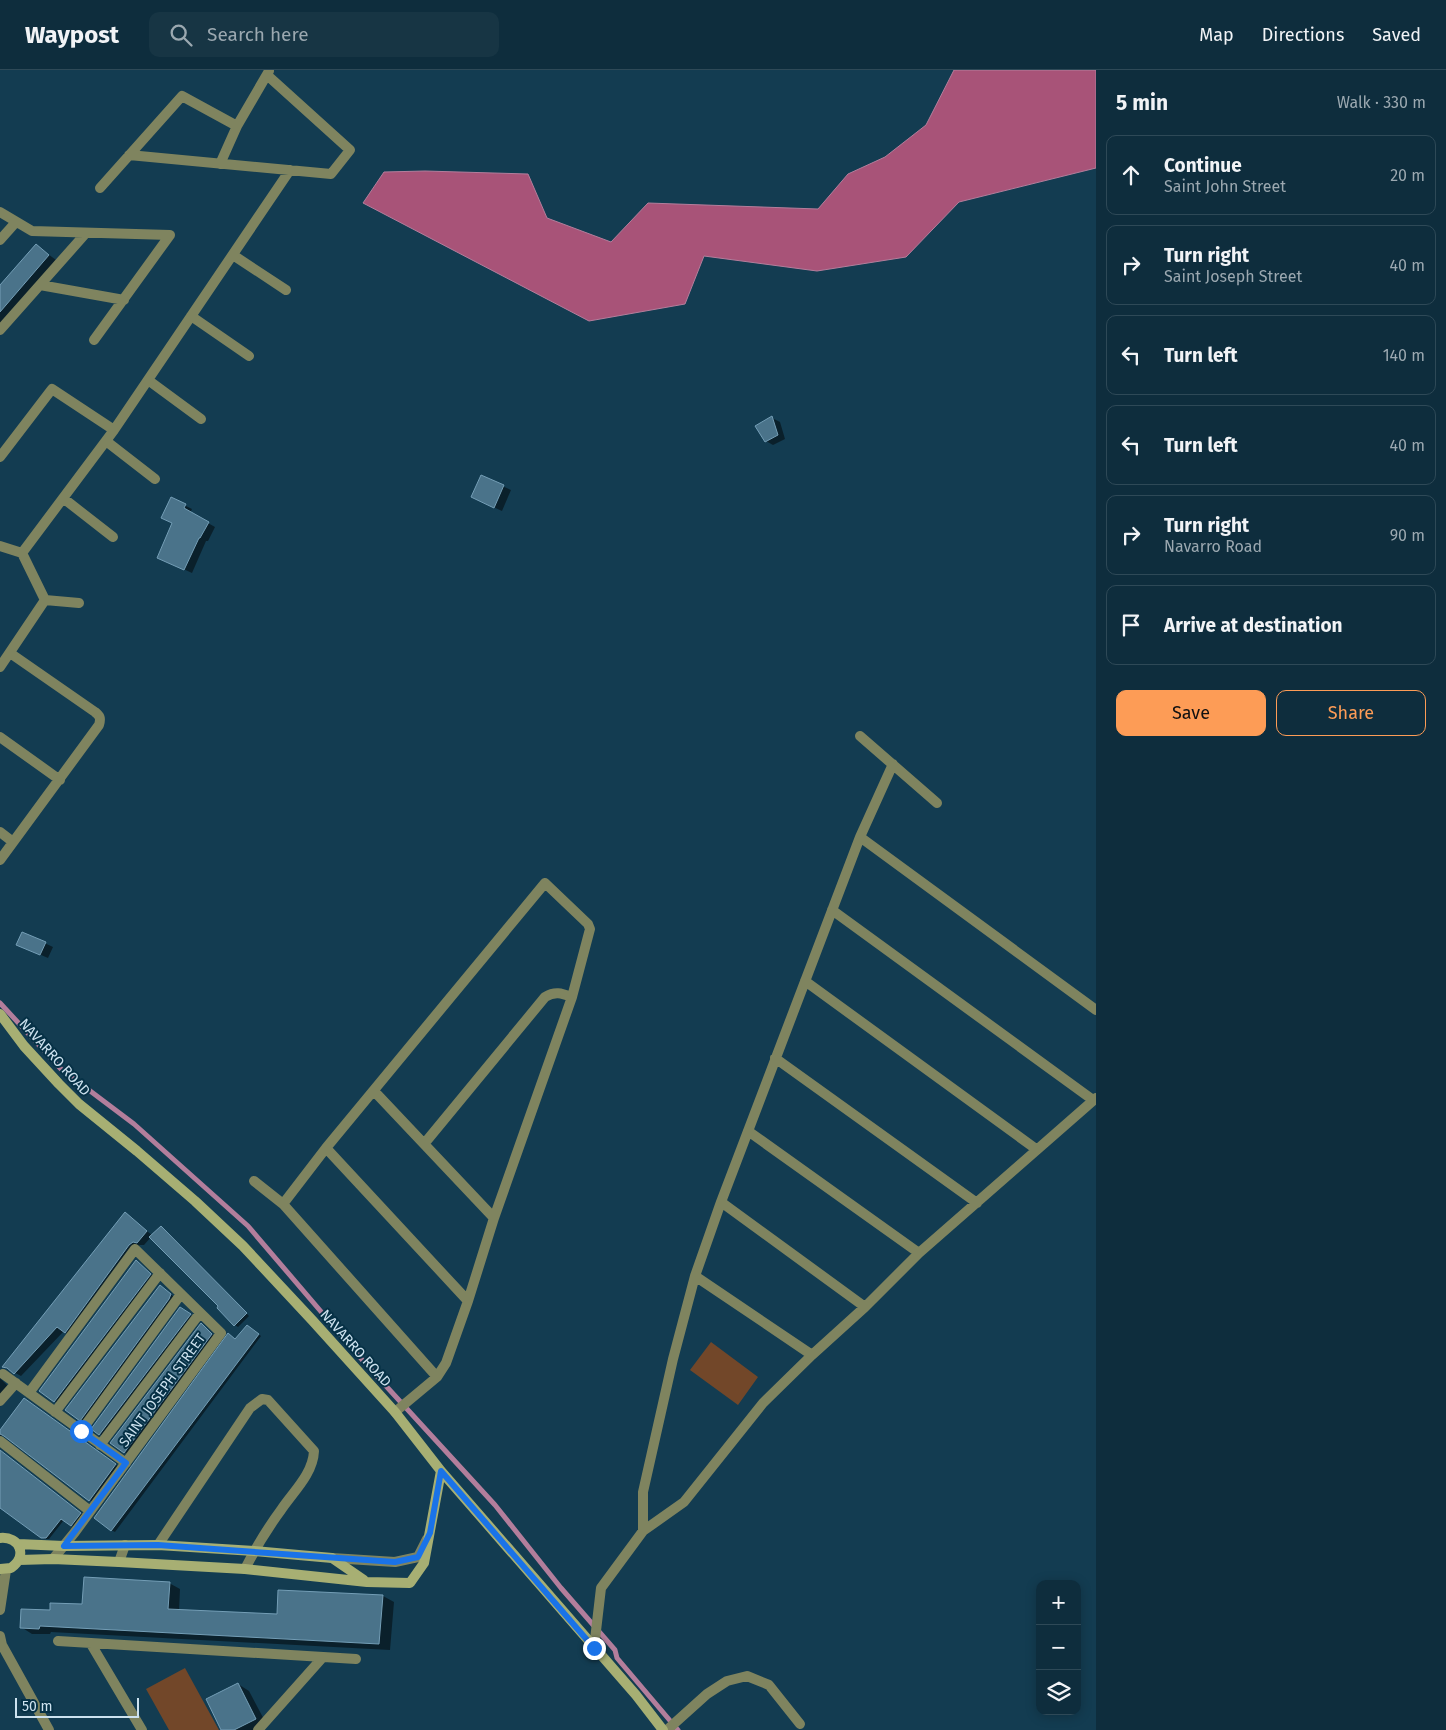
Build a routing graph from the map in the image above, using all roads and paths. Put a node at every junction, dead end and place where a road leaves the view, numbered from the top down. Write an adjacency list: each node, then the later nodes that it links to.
1 (268, 73): 2 (street); 5 (street)
2 (237, 126): 3 (street); 4 (street)
3 (129, 155): 4 (street); 6 (street)
4 (220, 164): 5 (street)
5 (290, 170): 11 (street)
6 (100, 188)
7 (0, 212): 8 (street)
8 (16, 222): 9 (street); 10 (street)
9 (86, 233): 12 (street); 14 (street)
10 (0, 240)
11 (233, 255): 13 (street); 15 (street)
12 (40, 285): 14 (street); 16 (street)
13 (286, 290)
14 (124, 300): 17 (street)
15 (191, 316): 18 (street); 19 (street)
16 (0, 330)
17 (94, 340)
18 (249, 356)
19 (148, 380): 20 (street); 21 (street)
20 (201, 419)
21 (114, 430): 22 (street); 23 (street)
22 (106, 440): 24 (street); 25 (street)
23 (0, 457)
24 (155, 479)
25 (63, 498): 26 (street); 28 (street)
26 (113, 537)
27 (0, 546): 28 (street)
28 (22, 554): 29 (street)
29 (45, 600): 30 (street); 31 (street)
30 (79, 603)
31 (10, 653): 32 (street); 36 (street)
32 (0, 667)
33 (860, 736): 35 (street)
34 (0, 737): 36 (street)
35 (893, 764): 37 (street); 39 (street)
36 (60, 780): 40 (street)
37 (938, 803)
38 (0, 832): 40 (street)
39 (860, 837): 42 (street); 45 (street)
40 (13, 842): 41 (street)
41 (0, 860)
42 (832, 910): 43 (street); 49 (street)
43 (805, 981): 47 (street); 53 (street)
44 (572, 997): 48 (street); 51 (street); 58 (street)
45 (1096, 1010)
46 (0, 1014): 72 (street, NAVARRO ROAD)
47 (775, 1058): 50 (street); 57 (street)
48 (374, 1091): 51 (street); 52 (street)
49 (1094, 1099): 53 (street)
50 (748, 1130): 55 (street); 59 (street)
51 (424, 1144): 58 (street)
52 (326, 1148): 56 (street); 63 (street)
53 (1036, 1149): 57 (street)
54 (254, 1181): 56 (street)
55 (721, 1202): 61 (street); 64 (street)
56 (283, 1204): 68 (street)
57 (977, 1204): 59 (street)
58 (494, 1218): 63 (street)
59 (919, 1253): 64 (street)
60 (160, 1274): 62 (street); 70 (street); 73 (street)
61 (695, 1276): 66 (street); 80 (street)
62 (181, 1294): 65 (street); 74 (street)
63 (468, 1301): 68 (street)
64 (866, 1307): 66 (street)
65 (200, 1312): 76 (street); 77 (street, SAINT JOSEPH STREET)
66 (812, 1355): 80 (street)
67 (3, 1374): 69 (street)
68 (437, 1377): 72 (street)
69 (16, 1383): 70 (street); 71 (street)
70 (29, 1393): 73 (street)
71 (0, 1401)
72 (401, 1407): 78 (street, NAVARRO ROAD)
73 (55, 1412): 74 (street)
74 (81, 1431): 76 (street)
75 (0, 1441): 79 (street)
76 (100, 1445): 77 (street)
77 (126, 1463): 79 (street, SAINT JOSEPH STREET)
78 (441, 1471): 81 (street); 99 (street, NAVARRO ROAD)
79 (90, 1511): 86 (street, SAINT JOSEPH STREET)
80 (643, 1531): 99 (street)
81 (430, 1533): 88 (street); 94 (street)
82 (0, 1538): 83 (street)
83 (18, 1544): 86 (street); 90 (street)
84 (125, 1545): 85 (street); 86 (street); 91 (street)
85 (158, 1545): 87 (street); 87 (street)
86 (64, 1546): 89 (street, SAINT JOSEPH STREET)
87 (254, 1551): 88 (street); 93 (street)
88 (332, 1558): 94 (street)
89 (53, 1559): 90 (street); 91 (street)
90 (19, 1560): 92 (street)
91 (119, 1562): 93 (street)
92 (3, 1569): 95 (street)
93 (245, 1570): 94 (street)
94 (367, 1582)
95 (0, 1610)
96 (58, 1641): 98 (street)
97 (1, 1642): 104 (street)
98 (91, 1644): 100 (street); 105 (street)
99 (594, 1648): 107 (street, NAVARRO ROAD)
100 (323, 1657): 101 (street); 106 (street)
101 (356, 1659)
102 (800, 1724): 103 (street)
103 (672, 1726)
104 (49, 1730)
105 (142, 1730)
106 (258, 1730)
107 (662, 1730)

